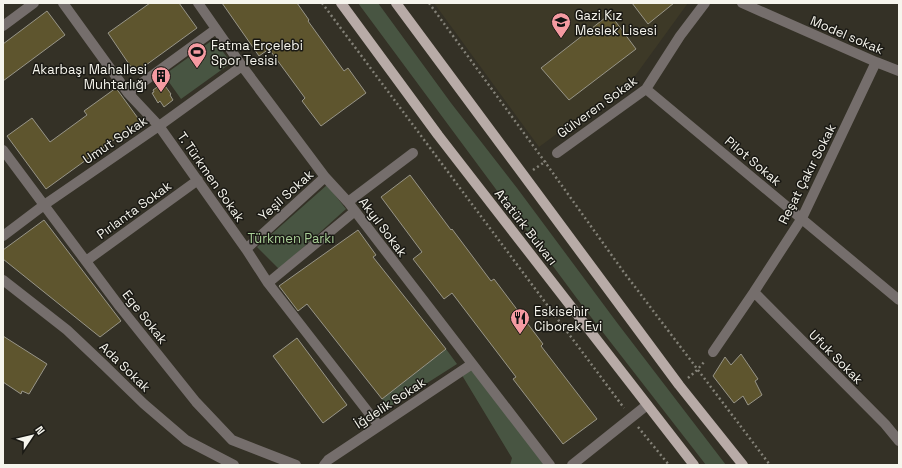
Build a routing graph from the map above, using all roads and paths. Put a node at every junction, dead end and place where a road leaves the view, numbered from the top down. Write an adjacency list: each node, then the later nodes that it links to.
1 (34, 3): 10 (street)
2 (63, 3): 16 (street, T. Türkmen Sokak)
3 (198, 3): 11 (street, Akyıl Sokak)
4 (322, 3): 19 (path)
5 (341, 3): 18 (main road, Atatürk Bulvarı)
6 (396, 3): 25 (main road)
7 (429, 3): 23 (path)
8 (704, 3): 15 (street, Gülveren Sokak)
9 (742, 3): 12 (street, Model sokak)
10 (3, 26)
11 (216, 29): 13 (street, Akyıl Sokak); 16 (street)
12 (876, 62): 14 (street, Model sokak); 30 (street, Reşat Çakır Sokak)
13 (242, 66): 17 (street, Umut Sokak); 24 (street, Akyıl Sokak)
14 (899, 71)
15 (646, 88): 22 (street, Gülveren Sokak); 30 (street, Pilot Sokak)
16 (128, 93): 17 (street, T. Türkmen Sokak)
17 (159, 126): 26 (street, T. Türkmen Sokak); 28 (street, Umut Sokak)
18 (438, 135): 19 (path); 42 (main road, Atatürk Bulvarı)
19 (427, 144): 21 (path); 43 (path)
20 (3, 150): 28 (street, Ege Sokak)
21 (413, 153): 27 (street)
22 (557, 153): 23 (path)
23 (545, 162): 25 (path); 40 (path)
24 (325, 177): 27 (street, Akyıl Sokak); 32 (street, Yeşil Sokak)
25 (525, 177): 41 (main road)
26 (198, 180): 32 (street, T. Türkmen Sokak); 33 (street, Pırlanta Sokak)
27 (348, 202): 29 (street, Akyıl Sokak)
28 (44, 205): 31 (street, Umut Sokak); 33 (street, Ege Sokak)
29 (355, 211): 35 (street); 39 (street, Akyıl Sokak)
30 (802, 218): 36 (street, Reşat Çakır Sokak); 37 (street, Pilot Sokak)
31 (3, 236)
32 (246, 249): 35 (street, T. Türkmen Sokak)
33 (86, 261): 47 (street, Ege Sokak)
34 (3, 280): 46 (street, Ada Sokak)
35 (268, 283): 44 (street, T. Türkmen Sokak)
36 (754, 292): 38 (street, Reşat Çakır Sokak); 45 (street, Ufuk Sokak)
37 (899, 300)
38 (713, 352): 40 (path)
39 (472, 364): 44 (street, İğdelik Sokak); 49 (street, Akyıl Sokak)
40 (697, 370): 41 (path); 54 (path)
41 (679, 385): 53 (main road)
42 (647, 405): 43 (street); 52 (main road, Atatürk Bulvarı)
43 (631, 418): 50 (street); 51 (path)
44 (379, 426): 48 (street, İğdelik Sokak)
45 (899, 441)
46 (234, 465)
47 (296, 465)
48 (324, 465)
49 (550, 465)
50 (572, 465)
51 (669, 465)
52 (694, 465)
53 (743, 465)
54 (770, 465)

